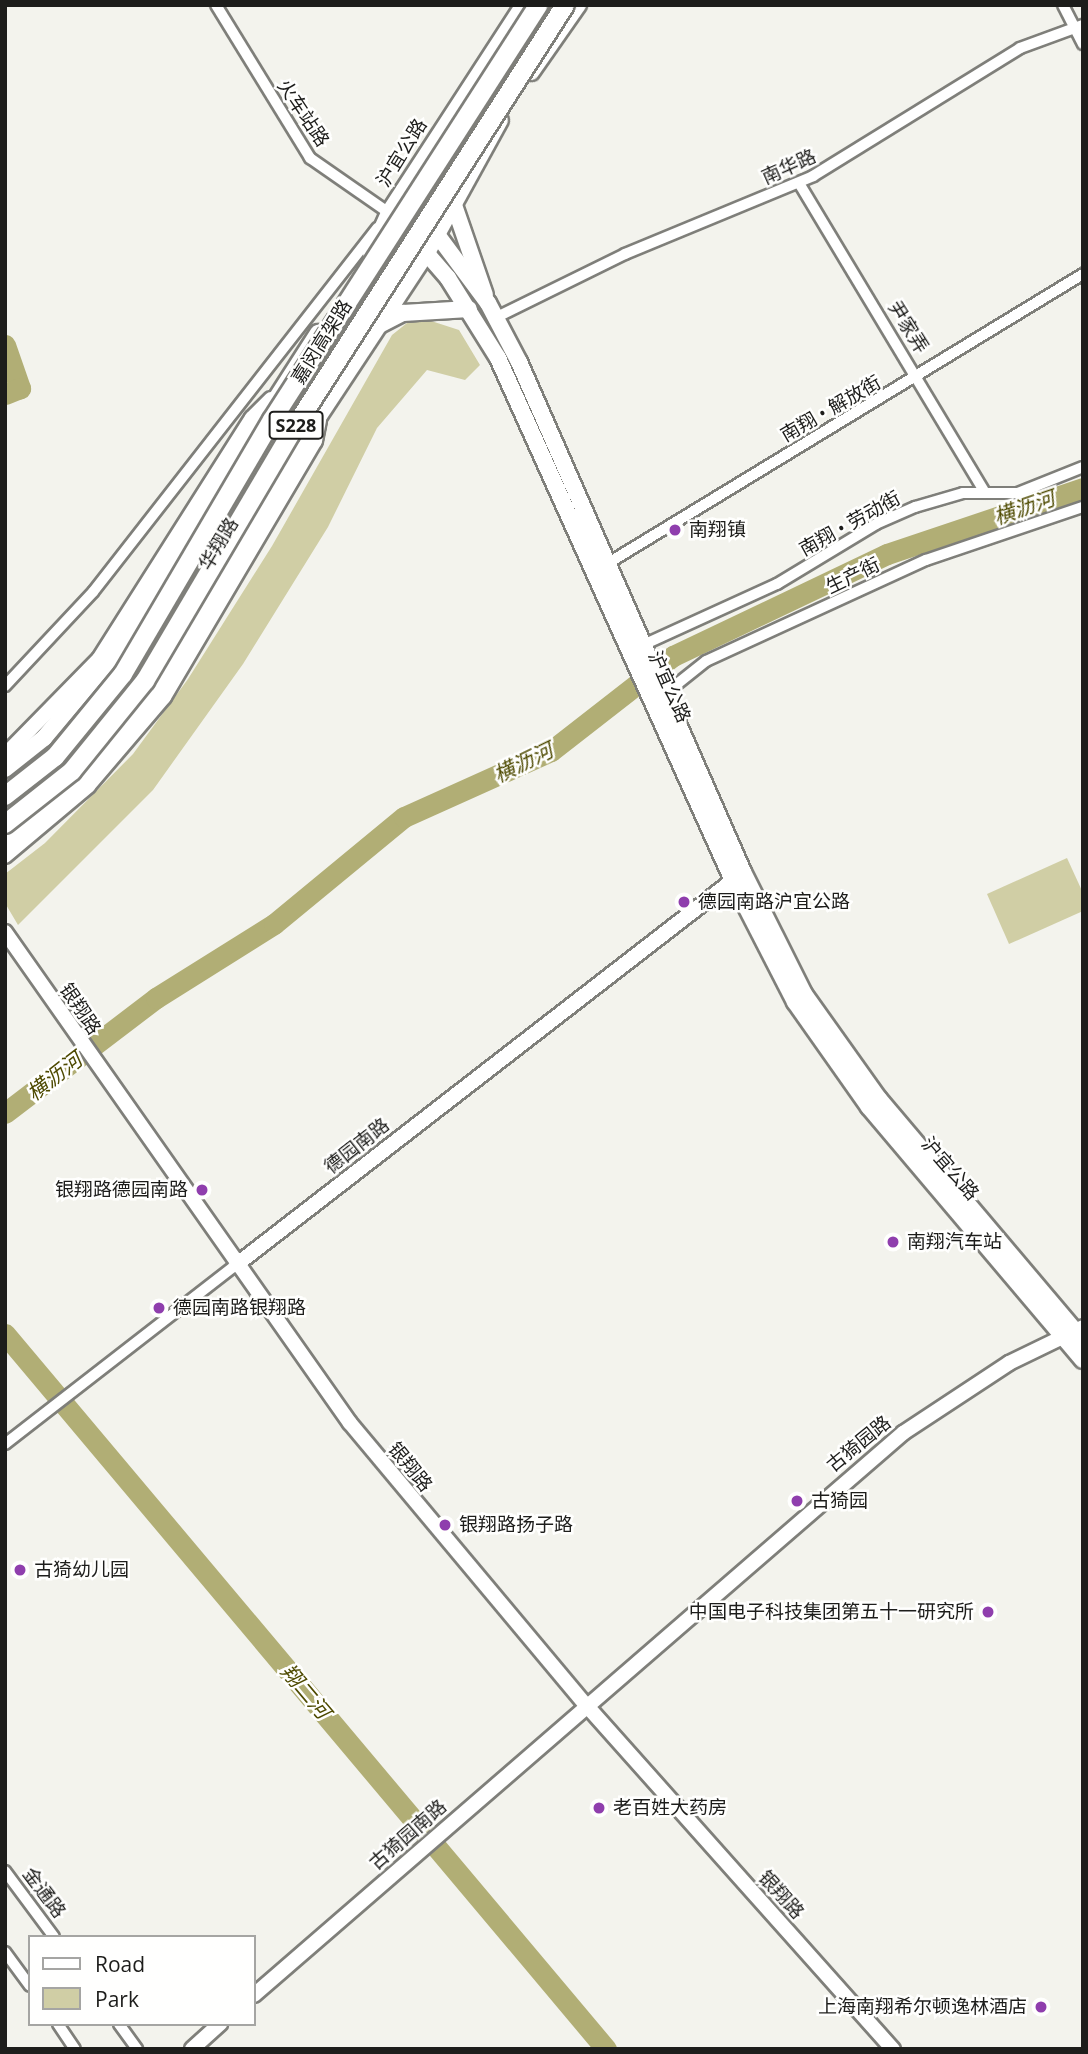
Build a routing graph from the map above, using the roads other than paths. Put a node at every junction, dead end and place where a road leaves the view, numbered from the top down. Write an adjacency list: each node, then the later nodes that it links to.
1 (216, 5): 14 (street, 火车站路)
2 (510, 5): 8 (street)
3 (524, 5): 8 (main road, 沪宜公路)
4 (538, 5): 33 (highway, 嘉闵高架路 / S228, bridge)
5 (565, 5): 34 (highway, 嘉闵高架路 / S228, bridge)
6 (578, 5): 13 (main road)
7 (1063, 5): 9 (street)
8 (511, 23): 12 (main road, 沪宜公路)
9 (1079, 27): 10 (street); 11 (street, 南华路)
10 (1083, 44)
11 (799, 183): 19 (street, 南华路); 21 (street, 尹家弄)
12 (404, 190): 14 (main road, 沪宜公路); 15 (main road)
13 (454, 205): 15 (main road); 17 (main road)
14 (390, 211): 15 (main road, 沪宜公路); 22 (main road, 华翔路); 29 (street)
15 (432, 244): 17 (main road, 沪宜公路); 18 (main road, 沪宜公路); 20 (main road, 华翔路)
16 (1083, 274): 21 (street, 南翔 • 解放街)
17 (488, 303): 19 (main road, 沪宜公路)
18 (469, 309): 20 (main road); 27 (main road, 沪宜公路)
19 (497, 317): 27 (main road, 沪宜公路)
20 (379, 326): 23 (main road, 华翔路)
21 (919, 378): 25 (street, 尹家弄); 27 (street, 南翔 • 解放街)
22 (277, 393): 31 (street); 32 (main road, 华翔路)
23 (319, 416): 35 (main road, 华翔路); 36 (street)
24 (1083, 467): 25 (street, 南翔 • 劳动街)
25 (985, 492): 28 (street, 南翔 • 劳动街)
26 (1083, 507): 30 (street, 生产街)
27 (601, 568): 28 (main road, 沪宜公路)
28 (642, 655): 30 (main road, 沪宜公路)
29 (5, 686)
30 (657, 693): 37 (main road, 沪宜公路)
31 (5, 755)
32 (5, 769)
33 (5, 796)
34 (5, 824)
35 (5, 842)
36 (5, 856)
37 (738, 876): 39 (street, 德园南路); 40 (main road, 沪宜公路)
38 (5, 932): 39 (street, 银翔路)
39 (236, 1265): 42 (street, 德园南路); 43 (street, 银翔路)
40 (1076, 1333): 41 (main road, 沪宜公路); 43 (street, 古猗园路)
41 (1083, 1360)
42 (5, 1444)
43 (587, 1706): 48 (street, 古猗园南路); 55 (street, 银翔路)
44 (5, 1871): 45 (street, 金通路)
45 (53, 1935)
46 (5, 1952): 47 (street)
47 (28, 1983)
48 (256, 1993)
49 (59, 2026): 52 (street)
50 (120, 2026): 53 (street)
51 (218, 2026): 54 (street)
52 (75, 2049)
53 (137, 2049)
54 (192, 2049)
55 (893, 2049)

